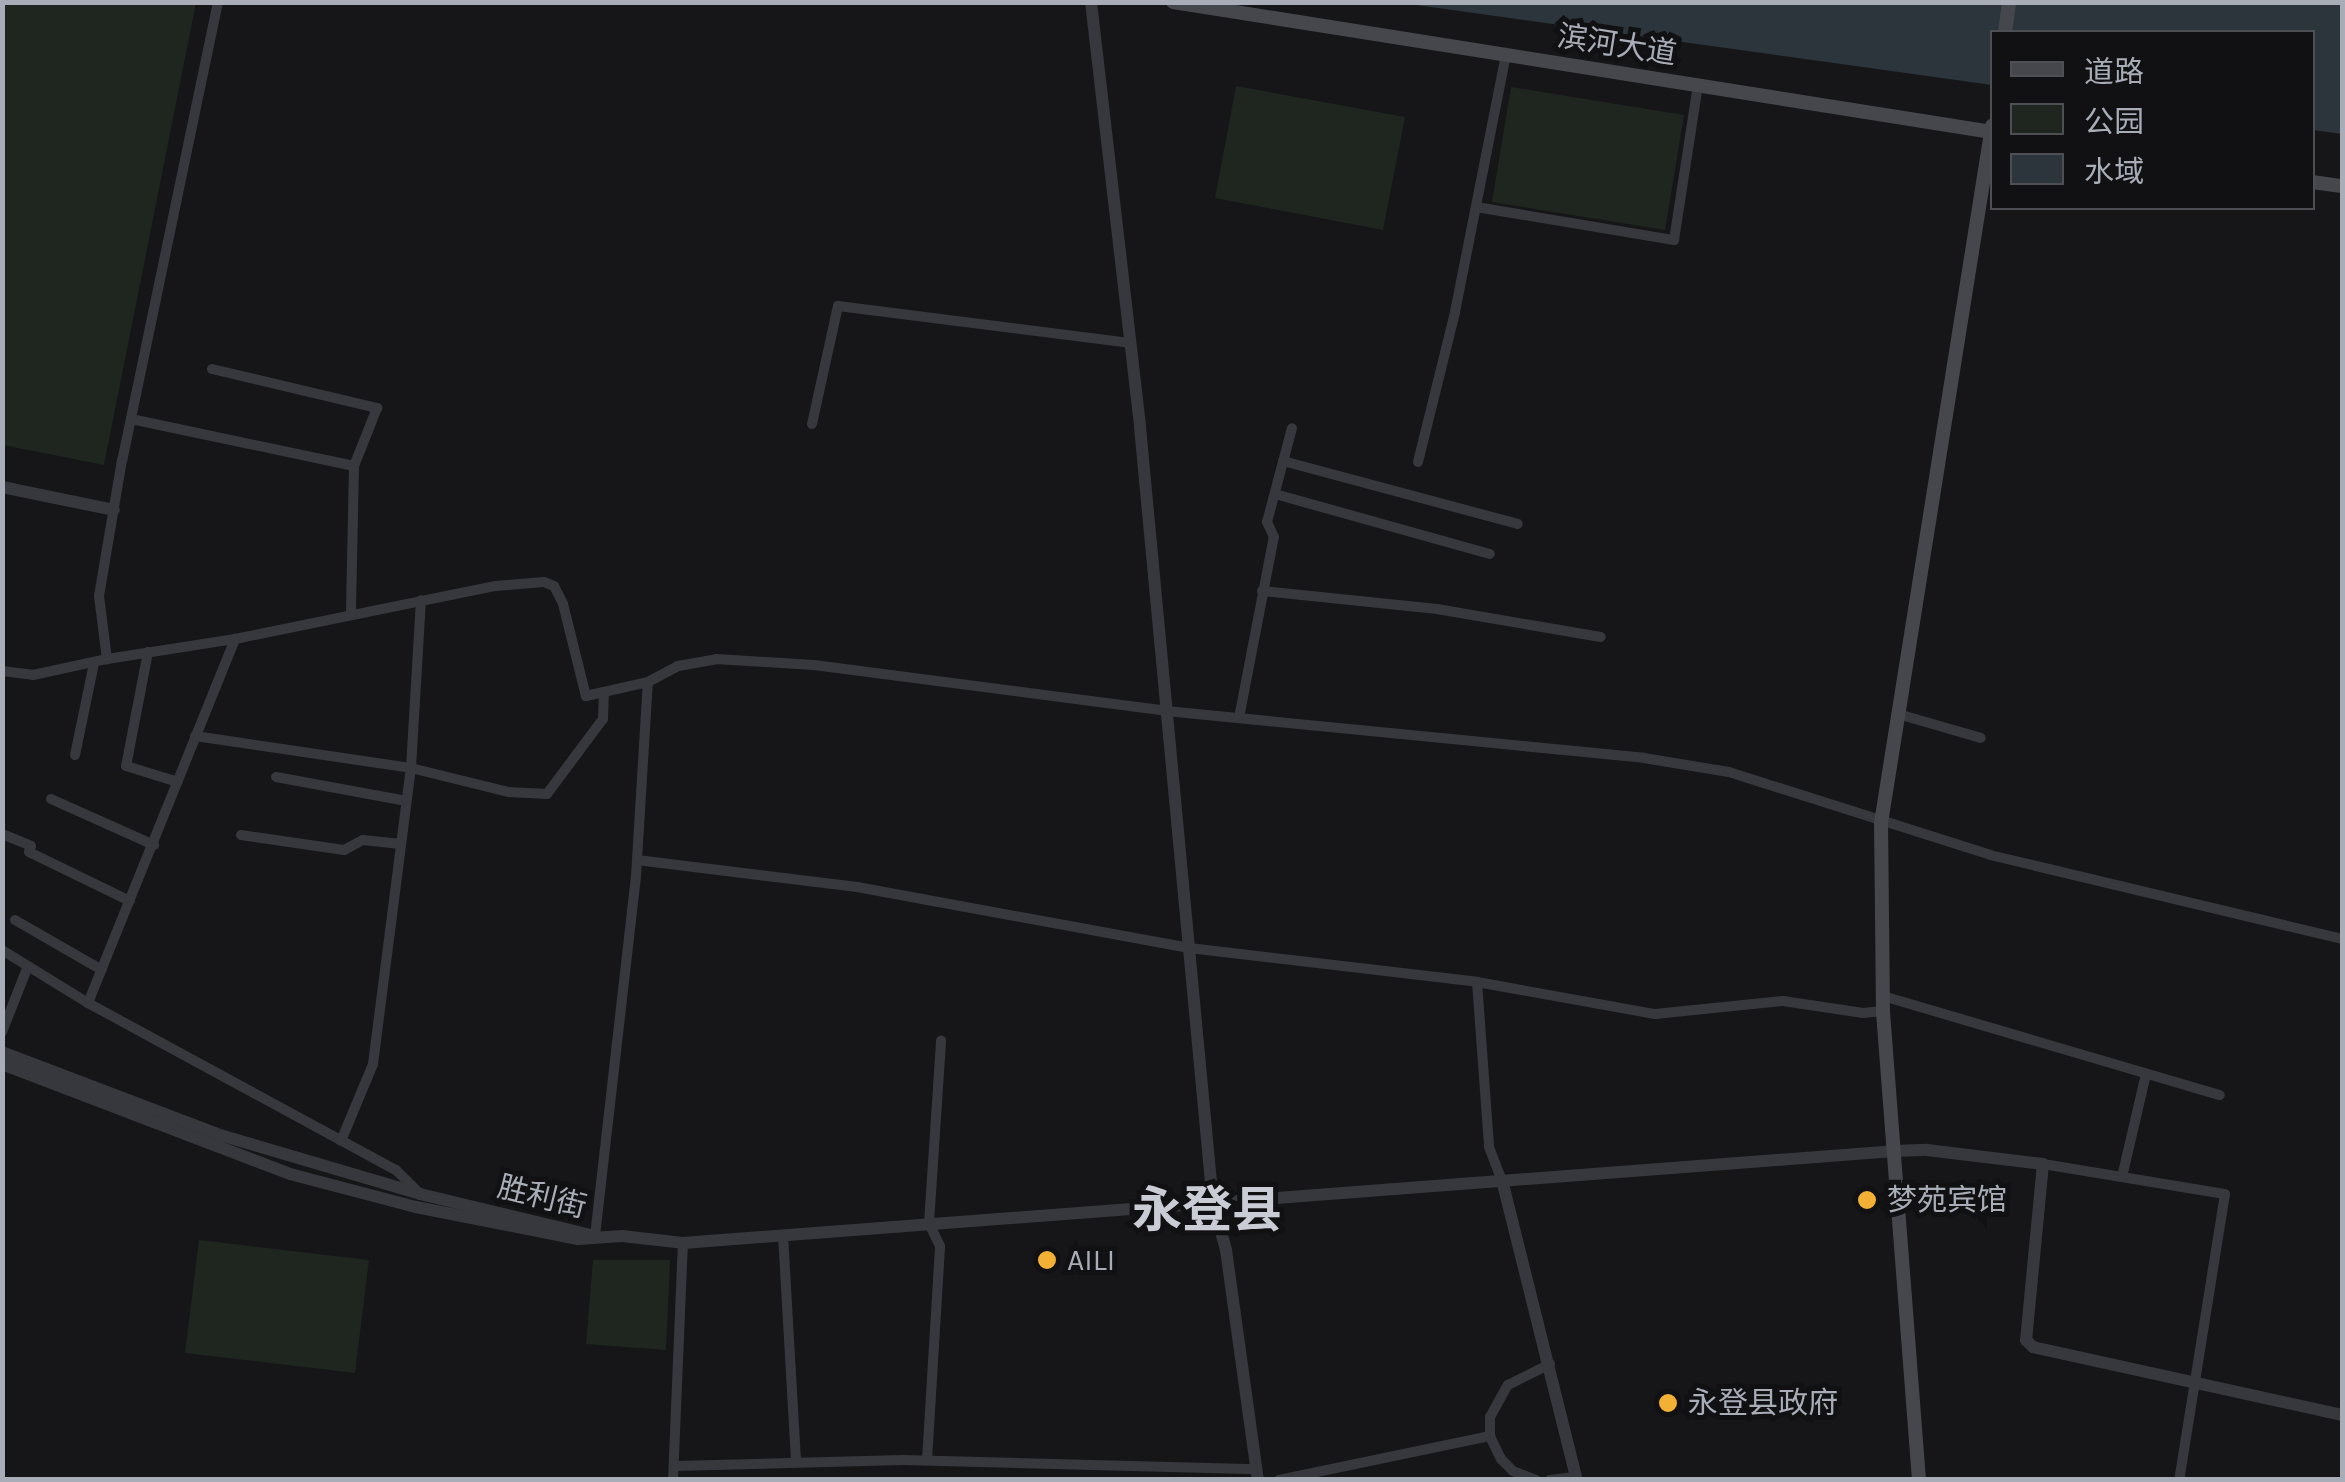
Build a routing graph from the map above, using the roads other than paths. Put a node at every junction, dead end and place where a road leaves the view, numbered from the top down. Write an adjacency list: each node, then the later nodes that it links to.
1 (218, 2): 15 (street)
2 (1091, 2): 13 (street)
3 (1173, 2): 6 (main road, 滨河大道)
4 (2010, 2): 5 (main road)
5 (2006, 30)
6 (1506, 55): 7 (main road, 滨河大道); 12 (street)
7 (1698, 85): 8 (main road, 滨河大道); 12 (street)
8 (1990, 130)
9 (1990, 142): 38 (main road)
10 (2315, 182): 11 (main road)
11 (2342, 186)
12 (1476, 207): 19 (street)
13 (1130, 343): 16 (street); 37 (street)
14 (212, 369): 20 (street)
15 (130, 419): 20 (street); 23 (street)
16 (812, 424)
17 (1292, 428): 18 (street)
18 (1284, 461): 22 (street); 24 (street)
19 (1418, 462)
20 (354, 466): 28 (street)
21 (2, 487): 23 (street)
22 (1275, 494): 25 (street); 26 (street)
23 (114, 510): 32 (street)
24 (1518, 524)
25 (1490, 554)
26 (1262, 591): 29 (street); 39 (street)
27 (422, 600): 28 (street); 36 (street); 43 (street)
28 (351, 614): 30 (street)
29 (1601, 636)
30 (235, 639): 31 (street); 40 (street)
31 (148, 652): 32 (street); 45 (street)
32 (107, 659): 33 (street)
33 (94, 663): 34 (street); 42 (street)
34 (2, 671)
35 (648, 682): 36 (street); 37 (street); 53 (street)
36 (604, 692): 43 (street)
37 (1166, 710): 39 (street); 57 (street)
38 (1898, 714): 41 (street); 48 (main road)
39 (1240, 718): 48 (street)
40 (196, 736): 43 (street); 45 (street)
41 (1980, 738)
42 (75, 755)
43 (410, 768): 47 (street)
44 (276, 777): 47 (street)
45 (178, 782): 52 (street)
46 (51, 799): 52 (street)
47 (406, 801): 51 (street)
48 (1881, 823): 56 (street); 63 (main road)
49 (2, 834): 54 (street)
50 (240, 835): 51 (street)
51 (402, 844): 70 (street)
52 (154, 845): 54 (street)
53 (637, 860): 57 (street); 79 (street)
54 (130, 901): 60 (street)
55 (15, 920): 60 (street)
56 (2342, 938)
57 (1189, 948): 61 (street); 76 (street)
58 (2, 950): 59 (street)
59 (28, 966): 62 (street); 64 (street)
60 (102, 970): 62 (street)
61 (1477, 982): 63 (street); 74 (street)
62 (88, 1003): 70 (street)
63 (1883, 1004): 68 (street); 71 (main road)
64 (2, 1032)
65 (941, 1040): 77 (street)
66 (2, 1052): 75 (street, 胜利街)
67 (2, 1064): 79 (street, 胜利街)
68 (2146, 1074): 69 (street); 73 (street)
69 (2220, 1095)
70 (341, 1140): 75 (street)
71 (1894, 1151): 72 (street); 74 (street); 94 (main road)
72 (2043, 1164): 73 (street); 82 (street)
73 (2122, 1177): 82 (street)
74 (1503, 1184): 76 (street); 81 (street)
75 (420, 1194): 79 (street, 胜利街)
76 (1213, 1203): 77 (street); 88 (street)
77 (929, 1223): 78 (street); 85 (street)
78 (784, 1235): 80 (street); 86 (street)
79 (595, 1236): 80 (street)
80 (682, 1243): 87 (street)
81 (1550, 1364): 84 (street); 89 (street)
82 (2195, 1384): 83 (street); 95 (street)
83 (2342, 1415)
84 (1490, 1436): 91 (street); 92 (street)
85 (927, 1460): 86 (street); 88 (street)
86 (796, 1463): 87 (street)
87 (674, 1466): 90 (street)
88 (1258, 1474)
89 (1576, 1478): 93 (street)
90 (673, 1480)
91 (1279, 1480)
92 (1536, 1480)
93 (1550, 1480)
94 (1919, 1480)
95 (2179, 1480)

